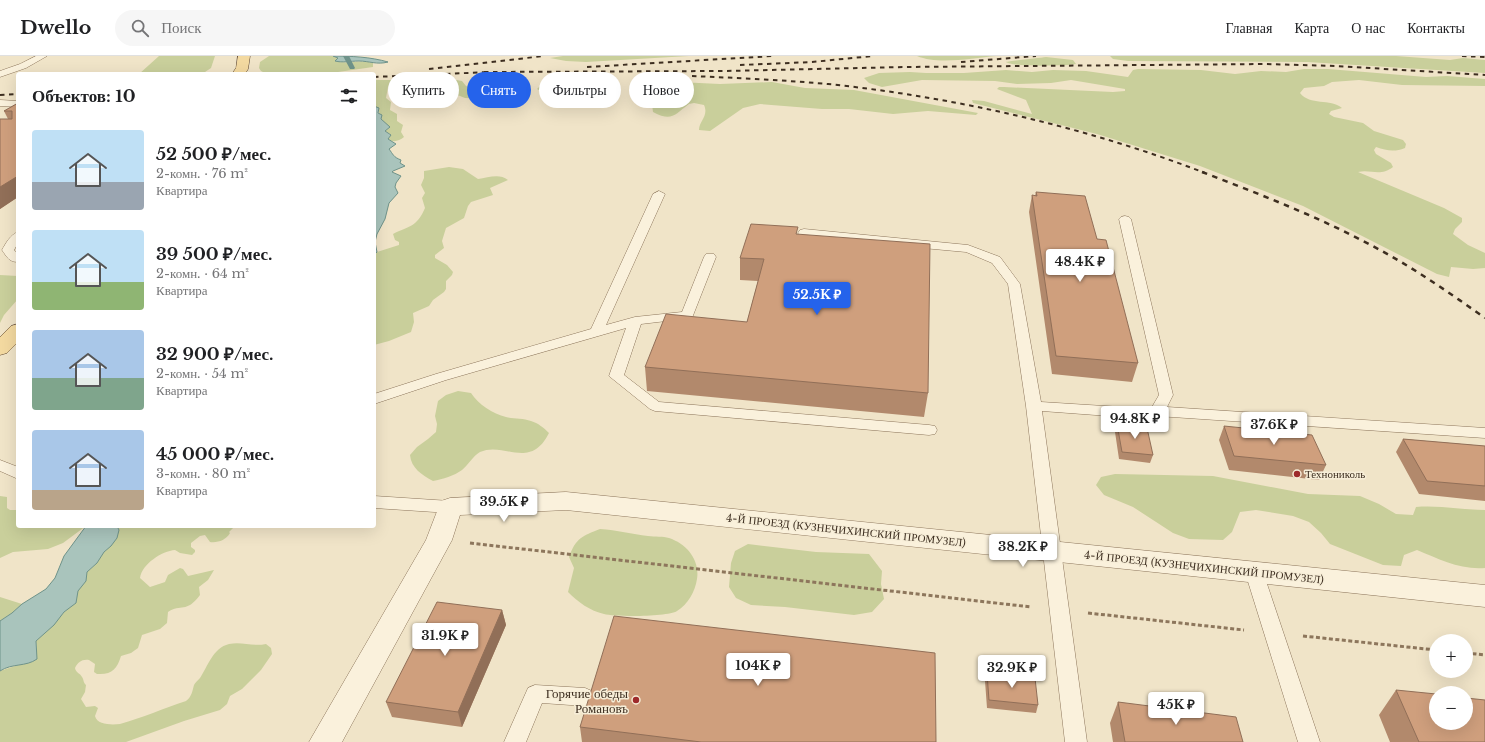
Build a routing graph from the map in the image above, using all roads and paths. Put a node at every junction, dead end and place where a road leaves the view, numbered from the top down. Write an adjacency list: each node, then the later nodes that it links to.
1 (43, 56): 4 (lane)
2 (244, 56): 3 (main road)
3 (240, 72)
4 (0, 74)
5 (0, 103): 6 (lane)
6 (16, 104)
7 (659, 194): 15 (lane)
8 (1125, 219): 19 (lane)
9 (804, 232): 18 (lane)
10 (16, 239): 12 (lane)
11 (710, 257): 13 (lane)
12 (16, 258)
13 (636, 322): 15 (lane); 20 (lane)
14 (16, 332): 16 (main road)
15 (596, 333): 17 (lane)
16 (0, 349)
17 (376, 398)
18 (1034, 406): 19 (lane); 27 (lane)
19 (1157, 411): 21 (lane)
20 (929, 430)
21 (1485, 433)
22 (0, 465): 23 (lane)
23 (16, 472)
24 (376, 502): 25 (lane)
25 (450, 507): 26 (street); 27 (street, 4-Й ПРОЕЗД (КУЗНЕЧИХИНСКИЙ ПРОМУЗЕЛ))
26 (439, 540): 30 (path); 37 (street)
27 (1052, 551): 28 (street, 4-Й ПРОЕЗД (КУЗНЕЧИХИНСКИЙ ПРОМУЗЕЛ)); 30 (lane)
28 (1254, 572): 29 (street, 4-Й ПРОЕЗД (КУЗНЕЧИХИНСКИЙ ПРОМУЗЕЛ)); 40 (lane)
29 (1485, 596)
30 (1060, 610): 31 (path); 39 (lane)
31 (1248, 630)
32 (1295, 635): 33 (path)
33 (1429, 649)
34 (1473, 654): 35 (path)
35 (1485, 655)
36 (585, 697): 38 (lane)
37 (325, 742)
38 (515, 742)
39 (1076, 742)
40 (1309, 742)

